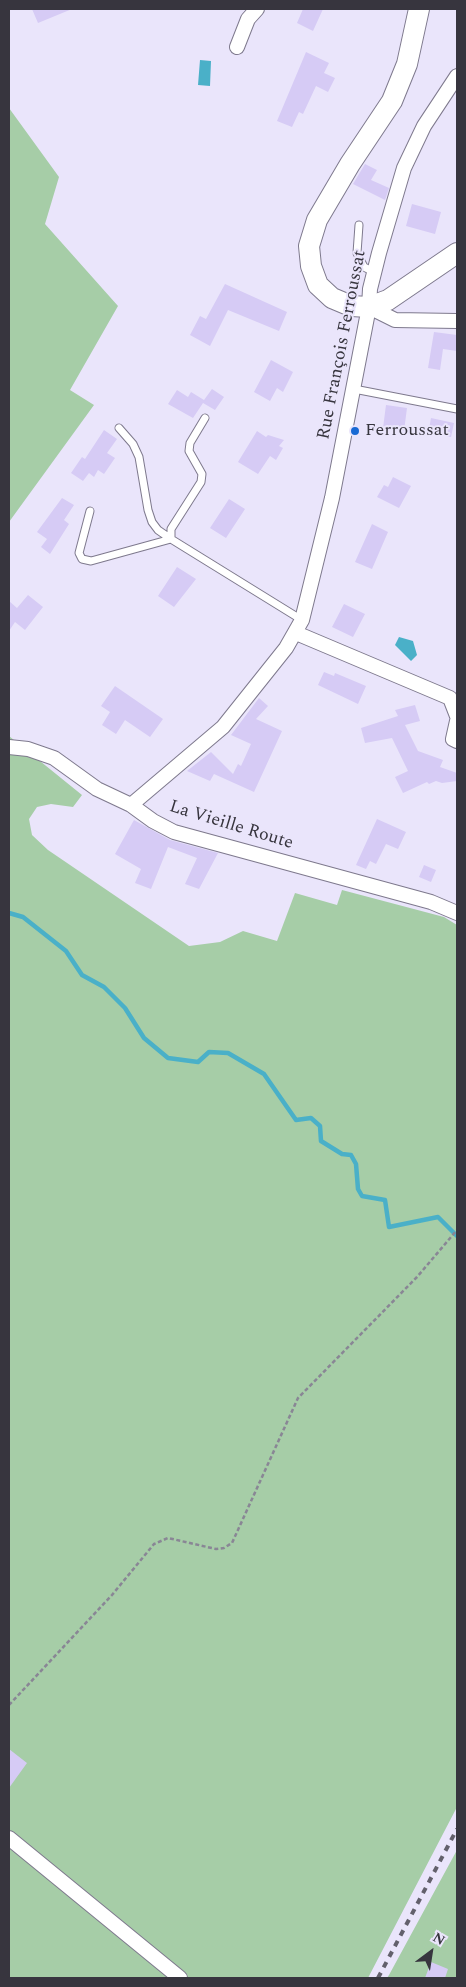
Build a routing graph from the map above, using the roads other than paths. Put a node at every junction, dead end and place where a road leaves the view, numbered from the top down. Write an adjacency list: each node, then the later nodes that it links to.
1 (258, 9): 3 (street)
2 (419, 9): 8 (main road)
3 (237, 47)
4 (457, 76): 7 (street, Rue François Ferroussat)
5 (359, 225): 7 (lane)
6 (457, 253): 8 (main road)
7 (374, 272): 8 (street, Rue François Ferroussat)
8 (369, 306): 9 (street); 10 (street, Rue François Ferroussat)
9 (457, 321)
10 (354, 389): 11 (lane); 16 (street, Rue François Ferroussat)
11 (457, 409)
12 (206, 418): 15 (lane)
13 (119, 428): 15 (lane)
14 (90, 510): 15 (lane)
15 (171, 539): 16 (lane)
16 (302, 620): 17 (street, Rue François Ferroussat)
17 (296, 633): 18 (street); 22 (street, Rue François Ferroussat)
18 (457, 716)
19 (457, 721): 20 (street)
20 (457, 741)
21 (9, 747): 22 (street, La Vieille Route)
22 (131, 805): 23 (street, La Vieille Route)
23 (457, 913)
24 (9, 1838): 25 (street)
25 (180, 1978)

